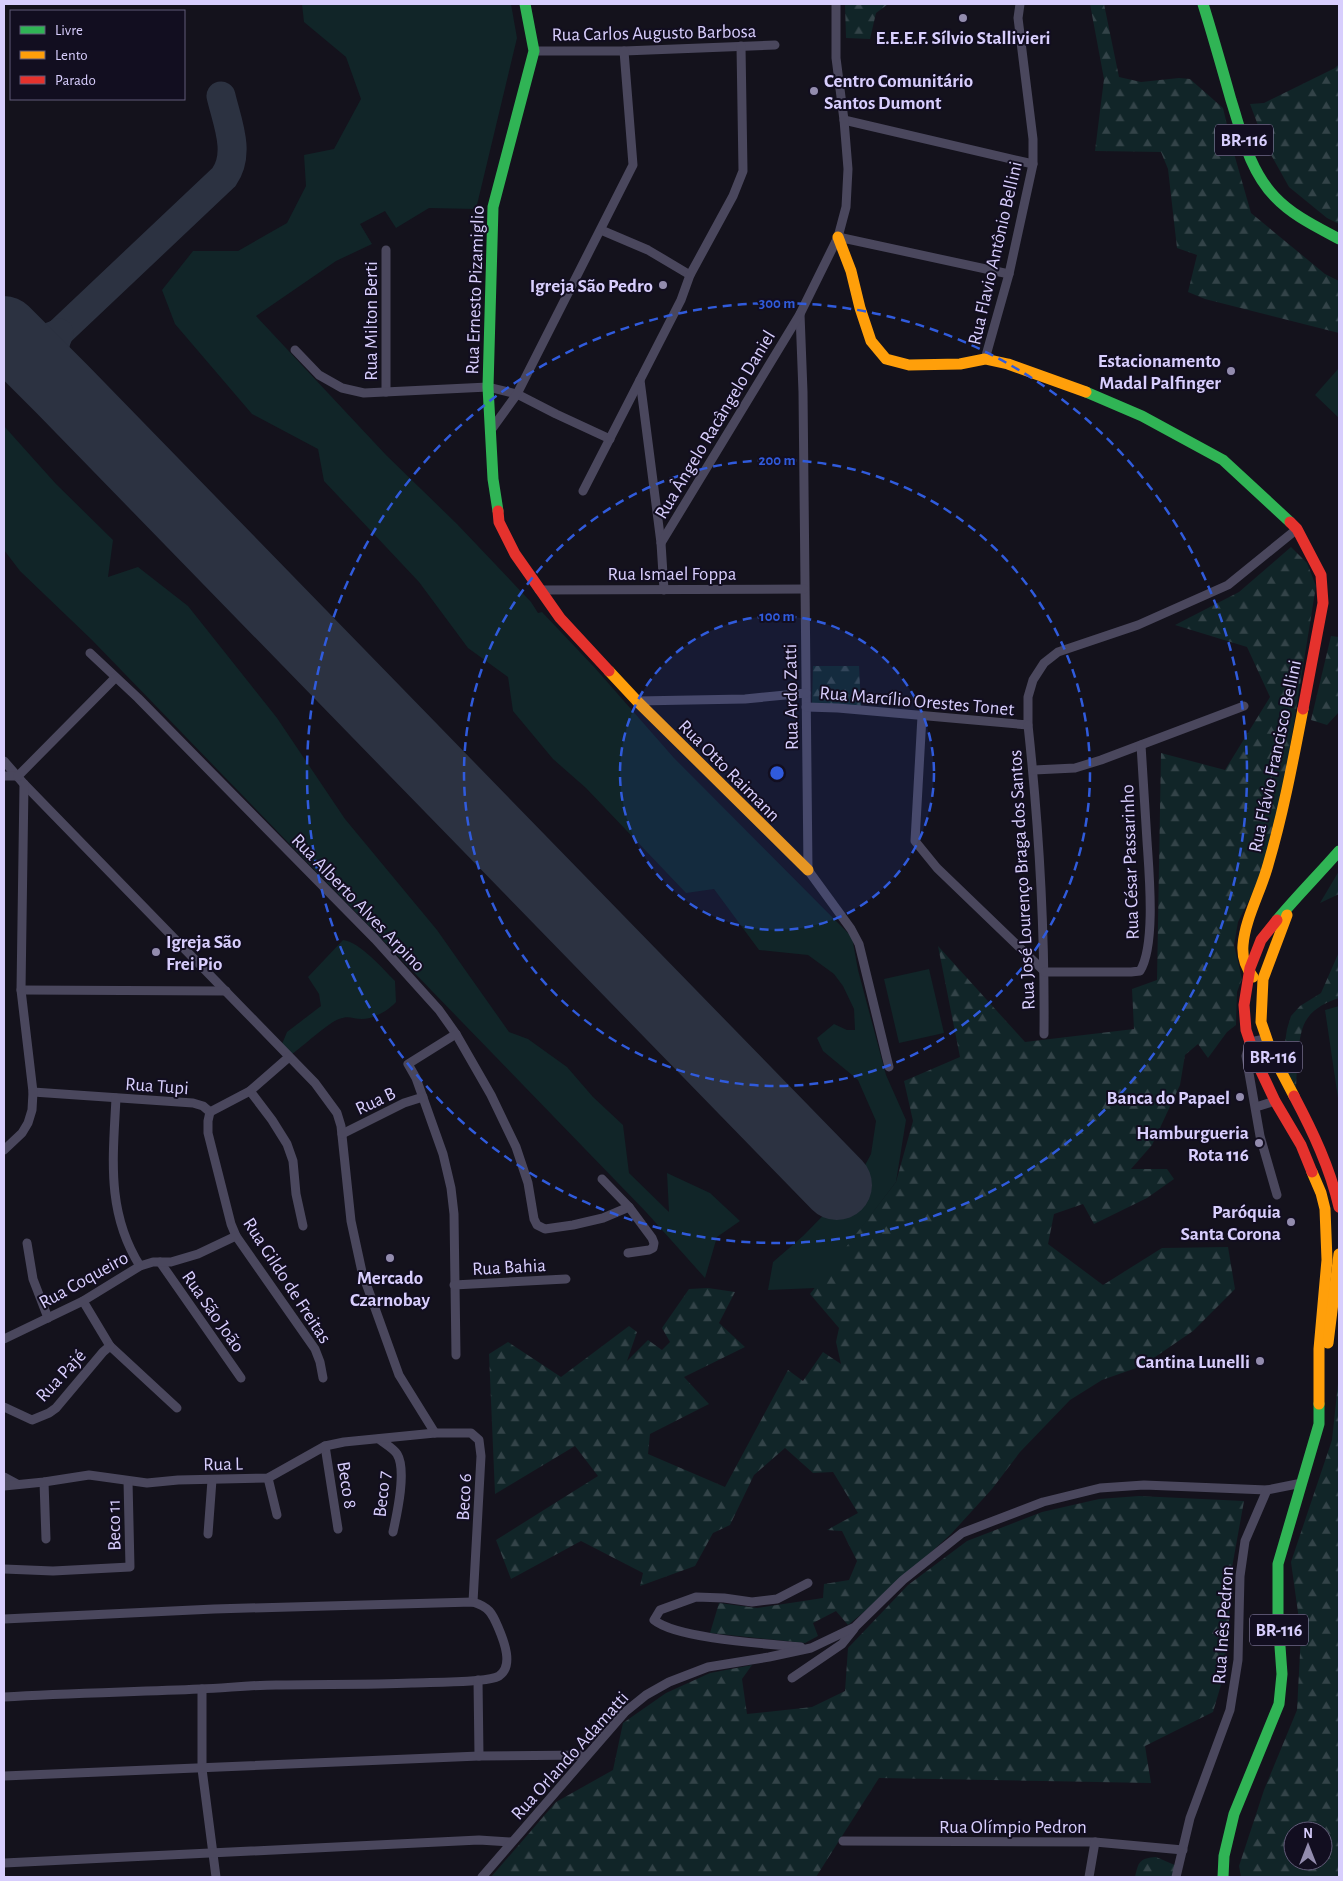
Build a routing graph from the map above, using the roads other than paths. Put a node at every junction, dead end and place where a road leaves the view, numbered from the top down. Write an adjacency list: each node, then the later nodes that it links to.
1 (524, 4): 7 (street, Rua Ernesto Pizamiglio)
2 (836, 4): 9 (street, Rua Ângelo Racângelo Daniel)
3 (1020, 4): 10 (street, Rua Flavio Antônio Bellini)
4 (1203, 4): 13 (street, BR-116)
5 (774, 45): 6 (street, Rua Carlos Augusto Barbosa)
6 (741, 46): 8 (street, Rua Carlos Augusto Barbosa); 16 (street)
7 (534, 51): 8 (street, Rua Carlos Augusto Barbosa); 21 (street, Rua Ernesto Pizamiglio)
8 (624, 51): 11 (street)
9 (844, 120): 10 (street); 12 (street, Rua Ângelo Racângelo Daniel)
10 (1033, 164): 15 (street, Rua Flavio Antônio Bellini)
11 (600, 230): 16 (street); 23 (street)
12 (838, 237): 15 (street); 17 (street, Rua Ângelo Racângelo Daniel); 19 (street, Rua Flávio Francisco Bellini)
13 (1339, 239)
14 (386, 250): 22 (street, Rua Milton Berti)
15 (1009, 274): 19 (street, Rua Flavio Antônio Bellini)
16 (690, 275): 20 (street)
17 (800, 314): 29 (street, Rua Ângelo Racângelo Daniel); 30 (street, Rua Ardo Zatti)
18 (295, 350): 22 (street)
19 (986, 360): 28 (street, Rua Flávio Francisco Bellini)
20 (640, 380): 25 (street); 29 (street)
21 (488, 387): 22 (street); 23 (street); 24 (street, Rua Ernesto Pizamiglio)
22 (386, 392)
23 (517, 394): 24 (street); 25 (street)
24 (491, 430): 27 (street, Rua Ernesto Pizamiglio)
25 (610, 439): 26 (street)
26 (583, 491)
27 (499, 522): 31 (street, Rua Otto Raimann)
28 (1297, 529): 40 (street, Rua Marcílio Orestes Tonet); 50 (street, Rua Flávio Francisco Bellini)
29 (661, 543): 32 (street)
30 (804, 589): 32 (street, Rua Ismael Foppa); 35 (street, Rua Ardo Zatti)
31 (539, 590): 32 (street, Rua Ismael Foppa); 36 (street, Rua Otto Raimann)
32 (664, 590)
33 (90, 653): 34 (street, Rua Alberto Alves Arpino)
34 (115, 678): 45 (street); 54 (street, Rua Alberto Alves Arpino)
35 (806, 693): 36 (street); 38 (street, Rua Ardo Zatti)
36 (637, 701): 47 (street, Rua Otto Raimann)
37 (1244, 706): 41 (street)
38 (806, 708): 39 (street, Rua Marcílio Orestes Tonet); 47 (street, Rua Ardo Zatti)
39 (922, 716): 40 (street, Rua Marcílio Orestes Tonet); 49 (street)
40 (1028, 725): 43 (street, Rua José Lourenço Braga dos Santos)
41 (1141, 745): 43 (street); 49 (street, Rua César Passarinho)
42 (4, 761): 45 (street)
43 (1034, 770): 49 (street, Rua José Lourenço Braga dos Santos)
44 (4, 776): 45 (street)
45 (21, 780): 52 (street); 53 (street)
46 (1339, 850): 48 (street, BR-116)
47 (808, 870): 59 (street, Rua Otto Raimann)
48 (1293, 900): 50 (street, BR-116); 51 (street, BR-116)
49 (1044, 972): 55 (street, Rua José Lourenço Braga dos Santos)
50 (1250, 974): 51 (street, Rua Flávio Francisco Bellini); 57 (street, BR-116)
51 (1263, 987): 56 (street, BR-116)
52 (21, 990): 53 (street); 61 (street)
53 (226, 991): 58 (street)
54 (456, 1034): 62 (street, Rua B); 76 (street, Rua Alberto Alves Arpino)
55 (1044, 1034)
56 (1266, 1039): 57 (street); 69 (street, BR-116)
57 (1250, 1042): 64 (street, BR-116); 65 (street)
58 (288, 1057): 60 (street, Rua Tupi); 67 (street)
59 (889, 1067)
60 (250, 1091): 66 (street, Rua Tupi); 78 (street)
61 (33, 1092): 63 (street, Rua Tupi); 68 (street)
62 (423, 1097): 67 (street, Rua B); 86 (street)
63 (116, 1098): 66 (street, Rua Tupi); 84 (street)
64 (1275, 1101): 65 (street); 73 (street, BR-116)
65 (1256, 1108): 74 (street)
66 (210, 1112): 79 (street, Rua Gildo de Freitas)
67 (342, 1134): 97 (street)
68 (4, 1150)
69 (1322, 1154): 70 (street); 72 (street, BR-116)
70 (1339, 1168)
71 (602, 1180): 76 (street)
72 (1337, 1184): 73 (street); 75 (street, BR-116)
73 (1321, 1193): 77 (street, BR-116)
74 (1278, 1196)
75 (1339, 1206): 77 (street)
76 (628, 1207): 81 (street)
77 (1325, 1209): 94 (street, BR-116)
78 (303, 1226)
79 (236, 1236): 83 (street, Rua Coqueiro); 93 (street, Rua Gildo de Freitas)
80 (27, 1243): 88 (street)
81 (628, 1253)
82 (1339, 1254): 94 (street, BR-116)
83 (160, 1262): 84 (street, Rua Coqueiro); 92 (street, Rua São João)
84 (140, 1266): 87 (street, Rua Coqueiro)
85 (566, 1279): 86 (street, Rua Bahia)
86 (454, 1285): 91 (street)
87 (83, 1301): 88 (street, Rua Coqueiro); 90 (street)
88 (48, 1318): 89 (street, Rua Coqueiro)
89 (4, 1340)
90 (110, 1346): 95 (street, Rua Pajé); 96 (street)
91 (456, 1355)
92 (241, 1378)
93 (323, 1378)
94 (1319, 1378): 105 (street, BR-116)
95 (4, 1407)
96 (177, 1408)
97 (436, 1433): 98 (street, Rua L); 116 (street, Beco 6)
98 (379, 1440): 99 (street, Rua L); 111 (street, Beco 7)
99 (325, 1446): 101 (street, Rua L); 110 (street, Beco 8)
100 (4, 1477): 106 (street)
101 (268, 1478): 102 (street, Rua L); 109 (street)
102 (212, 1480): 104 (street, Rua L); 112 (street)
103 (44, 1482): 104 (street, Rua L); 106 (street, Rua L); 113 (street)
104 (128, 1482): 114 (street, Beco 11)
105 (1302, 1483): 108 (street, Rua Orlando Adamatti); 138 (street, BR-116)
106 (18, 1485): 107 (street, Rua L)
107 (4, 1486)
108 (1267, 1490): 118 (street, Rua Orlando Adamatti); 131 (street, Rua Inês Pedron)
109 (277, 1515)
110 (338, 1529)
111 (393, 1532)
112 (208, 1534)
113 (46, 1539)
114 (4, 1569)
115 (808, 1583): 119 (street)
116 (473, 1602): 117 (street); 121 (street)
117 (4, 1618)
118 (855, 1627): 119 (street, Rua Orlando Adamatti); 120 (street)
119 (811, 1648): 124 (street, Rua Orlando Adamatti)
120 (792, 1678)
121 (478, 1680): 122 (street); 125 (street)
122 (202, 1689): 123 (street); 126 (street)
123 (4, 1697)
124 (587, 1755): 125 (street); 129 (street, Rua Orlando Adamatti)
125 (478, 1756): 126 (street)
126 (202, 1769): 127 (street); 132 (street)
127 (4, 1776)
128 (843, 1841): 130 (street, Rua Olímpio Pedron)
129 (511, 1842): 132 (street); 135 (street, Rua Orlando Adamatti)
130 (1095, 1842): 131 (street, Rua Olímpio Pedron); 136 (street)
131 (1183, 1850): 137 (street, Rua Inês Pedron)
132 (214, 1852): 133 (street); 134 (street)
133 (4, 1863)
134 (216, 1877)
135 (482, 1877)
136 (1089, 1877)
137 (1176, 1877)
138 (1223, 1877)

